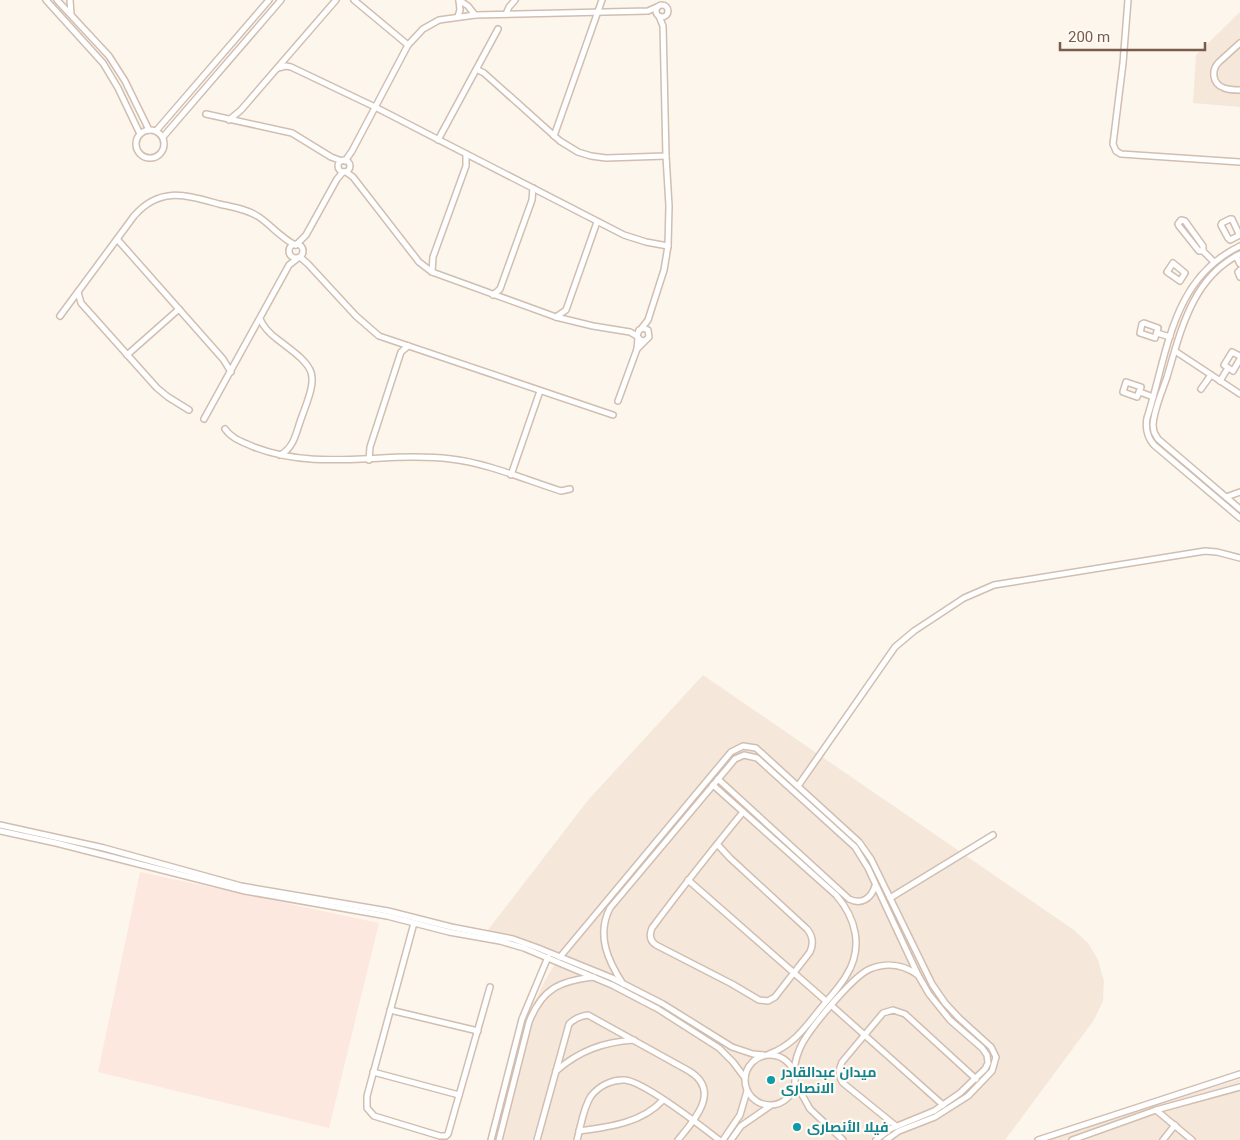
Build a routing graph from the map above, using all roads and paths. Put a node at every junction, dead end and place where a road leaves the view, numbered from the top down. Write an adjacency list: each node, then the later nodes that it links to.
1 (46, 0): 31 (street)
2 (57, 0): 21 (street)
3 (70, 0): 21 (street)
4 (270, 0): 43 (street)
5 (282, 0): 46 (street)
6 (336, 0): 32 (street)
7 (354, 0): 30 (street)
8 (459, 0): 22 (street); 23 (street)
9 (515, 0): 15 (street); 16 (street)
10 (602, 0): 18 (street)
11 (664, 0): 14 (street)
12 (1128, 0): 52 (street)
13 (659, 4): 14 (street); 17 (street); 24 (street)
14 (667, 6): 25 (street)
15 (509, 7): 16 (street); 19 (street)
16 (516, 9): 20 (street)
17 (648, 11): 18 (street); 24 (street)
18 (599, 13): 20 (street); 45 (street)
19 (506, 14): 20 (street); 22 (street)
20 (519, 14)
21 (71, 15): 28 (street)
22 (474, 15): 23 (street)
23 (458, 16): 30 (street)
24 (658, 16): 25 (street); 26 (street)
25 (666, 16): 26 (street)
26 (663, 26): 49 (street)
27 (498, 29): 35 (street)
28 (97, 42): 31 (street); 42 (street)
29 (1240, 43): 36 (street)
30 (408, 45): 37 (street)
31 (91, 49): 44 (street)
32 (288, 54): 33 (street); 34 (street)
33 (292, 67): 34 (street); 37 (street)
34 (278, 68): 38 (street)
35 (478, 70): 45 (street); 47 (street)
36 (1240, 90)
37 (375, 107): 47 (street); 53 (street)
38 (241, 110): 40 (street); 41 (street)
39 (206, 114): 40 (street)
40 (230, 120): 41 (street)
41 (245, 123): 50 (street)
42 (149, 130): 43 (street); 44 (street)
43 (156, 131): 46 (street)
44 (140, 134): 46 (street)
45 (554, 136): 49 (street)
46 (163, 137)
47 (438, 140): 48 (street)
48 (466, 154): 51 (street); 54 (street)
49 (666, 156): 66 (street)
50 (331, 157): 53 (street); 55 (street)
51 (475, 159): 54 (street); 57 (street)
52 (1240, 162)
53 (347, 163): 55 (street); 55 (street); 56 (street)
54 (466, 166): 72 (street)
55 (341, 170): 56 (street); 61 (street)
56 (353, 177): 74 (street)
57 (533, 188): 58 (street); 59 (street)
58 (541, 193): 59 (street); 60 (street)
59 (532, 200): 85 (street)
60 (597, 222): 66 (street); 92 (street)
61 (306, 235): 65 (street); 68 (street)
62 (1234, 238): 67 (street)
63 (117, 240): 64 (street); 86 (street); 91 (street)
64 (286, 242): 65 (street); 70 (street)
65 (296, 245): 68 (street); 70 (street)
66 (668, 246): 96 (street)
67 (1239, 246): 76 (street)
68 (303, 251): 73 (street); 75 (street)
69 (1203, 251): 69 (street); 76 (street)
70 (290, 252): 73 (street); 78 (street)
71 (1238, 255): 77 (street); 81 (street)
72 (433, 257): 74 (street); 80 (street)
73 (299, 258): 75 (street); 78 (street)
74 (419, 262): 80 (street)
75 (308, 264): 105 (street)
76 (1211, 264): 81 (street); 84 (street)
77 (1240, 264)
78 (289, 265): 95 (street)
79 (1240, 270): 82 (street)
80 (432, 272): 87 (street)
81 (1214, 272): 108 (street)
82 (1240, 276)
83 (1183, 277): 84 (street)
84 (1194, 284): 103 (street)
85 (500, 289): 87 (street); 88 (street)
86 (78, 291): 89 (street); 90 (street)
87 (492, 295): 88 (street)
88 (503, 299): 94 (street)
89 (81, 303): 90 (street); 110 (street)
90 (69, 304): 93 (street)
91 (179, 309): 110 (street); 112 (street)
92 (566, 310): 94 (street); 97 (street)
93 (60, 316)
94 (556, 317): 97 (street)
95 (260, 319): 98 (street); 99 (street)
96 (648, 320): 100 (street); 101 (street)
97 (571, 321): 101 (street)
98 (254, 330): 99 (street); 113 (street)
99 (266, 330): 128 (street)
100 (649, 332): 101 (street); 104 (street)
101 (639, 333): 104 (street); 107 (street)
102 (1157, 333): 103 (street)
103 (1170, 337): 122 (street)
104 (644, 341): 107 (street)
105 (398, 343): 106 (street); 109 (street)
106 (408, 346): 109 (street); 119 (street)
107 (637, 349): 123 (street)
108 (1175, 351): 116 (street); 135 (street)
109 (401, 352): 131 (street)
110 (127, 355): 124 (street)
111 (1240, 358): 114 (street); 114 (street)
112 (223, 360): 113 (street); 115 (street)
113 (236, 362): 115 (street)
114 (1228, 368): 117 (street)
115 (230, 372): 126 (street)
116 (1211, 375): 117 (street); 118 (street)
117 (1220, 380): 121 (street)
118 (1201, 389)
119 (540, 391): 125 (street); 132 (street)
120 (1140, 392): 122 (street)
121 (1240, 394)
122 (1153, 397): 137 (street)
123 (618, 401)
124 (189, 410)
125 (613, 415)
126 (204, 419)
127 (225, 429): 129 (street)
128 (292, 446): 129 (street); 130 (street)
129 (280, 455): 130 (street)
130 (298, 459): 131 (street)
131 (369, 460): 132 (street)
132 (511, 475): 133 (street)
133 (570, 489)
134 (1240, 492): 135 (street)
135 (1226, 497): 136 (street)
136 (1240, 509)
137 (1240, 518)
138 (1240, 558): 141 (street)
139 (718, 779): 140 (street); 148 (street); 148 (street)
140 (713, 785): 142 (street); 157 (street)
141 (798, 786): 150 (street); 153 (street)
142 (743, 812): 146 (street); 159 (street)
143 (0, 825): 149 (street)
144 (0, 831): 149 (street)
145 (993, 836): 150 (street)
146 (717, 844): 147 (street); 154 (street)
147 (688, 880): 154 (street); 154 (street)
148 (875, 886): 155 (street)
149 (265, 893): 151 (street); 153 (street)
150 (890, 898): 195 (street)
151 (414, 923): 152 (street); 161 (street)
152 (548, 957): 156 (street); 185 (street)
153 (560, 957): 157 (street)
154 (793, 973): 159 (street)
155 (918, 975): 160 (street); 171 (street)
156 (594, 977): 170 (street); 186 (street)
157 (624, 984): 165 (street)
158 (490, 987): 162 (street)
159 (826, 1001): 165 (street)
160 (832, 1006): 163 (street); 167 (street)
161 (390, 1010): 162 (street); 168 (street)
162 (478, 1031): 175 (street)
163 (864, 1035): 171 (street); 177 (street); 182 (street)
164 (634, 1040): 166 (street); 166 (street); 180 (street)
165 (766, 1055): 167 (street); 170 (street)
166 (555, 1071): 187 (street)
167 (794, 1071): 172 (street)
168 (373, 1072): 175 (street); 175 (street)
169 (1240, 1074): 184 (street)
170 (745, 1078): 174 (street)
171 (976, 1079): 177 (street)
172 (796, 1082): 178 (street); 193 (street)
173 (1240, 1087): 179 (street)
174 (747, 1091): 178 (street); 191 (street)
175 (459, 1095)
176 (664, 1100): 180 (street); 183 (street); 183 (street)
177 (943, 1105): 182 (street)
178 (770, 1106): 192 (street)
179 (1156, 1110): 181 (street); 197 (street)
180 (694, 1120): 189 (street); 190 (street)
181 (1175, 1125): 198 (street); 199 (street)
182 (896, 1126): 194 (street)
183 (579, 1131): 188 (street)
184 (1058, 1137): 196 (street)
185 (491, 1140)
186 (499, 1140)
187 (537, 1140)
188 (577, 1140)
189 (678, 1140)
190 (719, 1140)
191 (723, 1140)
192 (731, 1140)
193 (843, 1140)
194 (876, 1140)
195 (886, 1140)
196 (1038, 1140)
197 (1072, 1140)
198 (1163, 1140)
199 (1192, 1140)

